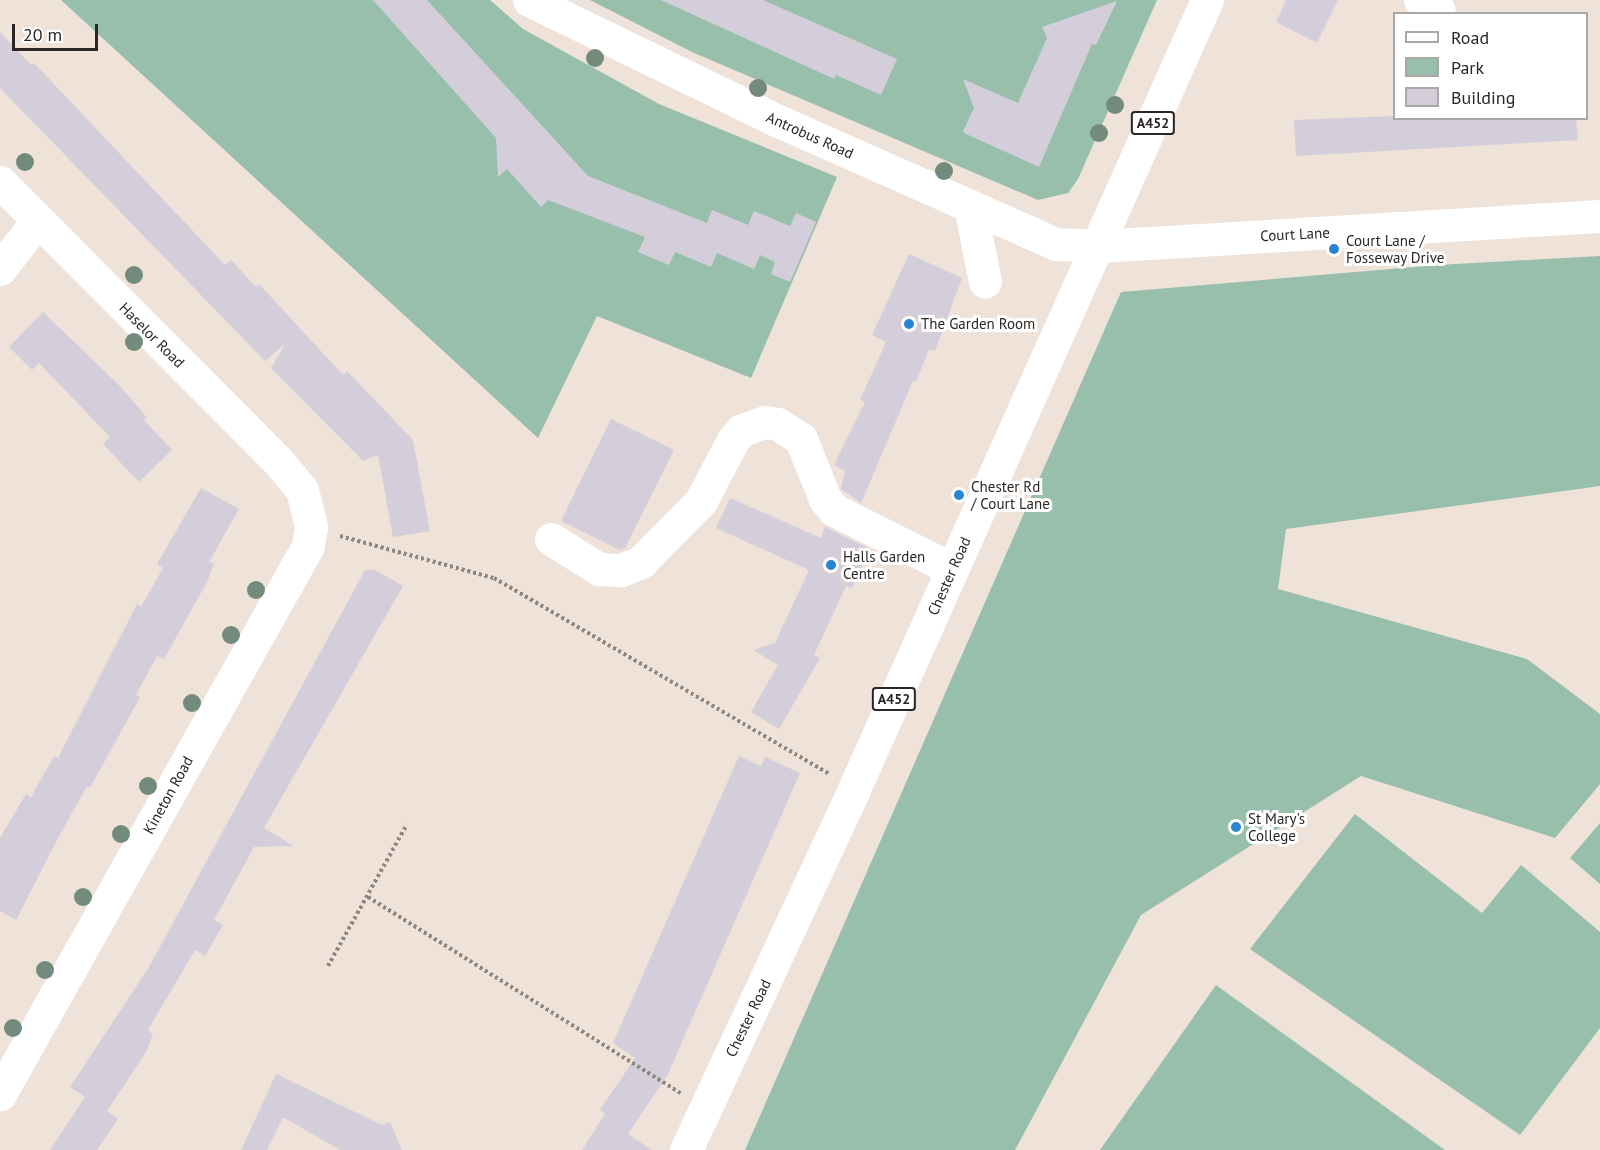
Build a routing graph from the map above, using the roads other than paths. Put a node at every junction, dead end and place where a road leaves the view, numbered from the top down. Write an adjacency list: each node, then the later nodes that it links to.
1 (529, 0): 4 (main road, Antrobus Road)
2 (1208, 0): 7 (main road, Chester Road / A452)
3 (0, 182): 6 (main road, Haselor Road)
4 (970, 206): 7 (main road, Antrobus Road); 9 (main road)
5 (1600, 216): 7 (main road, Court Lane)
6 (38, 220): 8 (main road); 10 (main road, Haselor Road)
7 (1099, 246): 12 (main road, Chester Road / A452)
8 (0, 269)
9 (985, 282)
10 (302, 490): 13 (main road, Kineton Road)
11 (551, 539): 12 (main road)
12 (952, 569): 14 (main road, Chester Road / A452)
13 (0, 1094)
14 (686, 1150)

